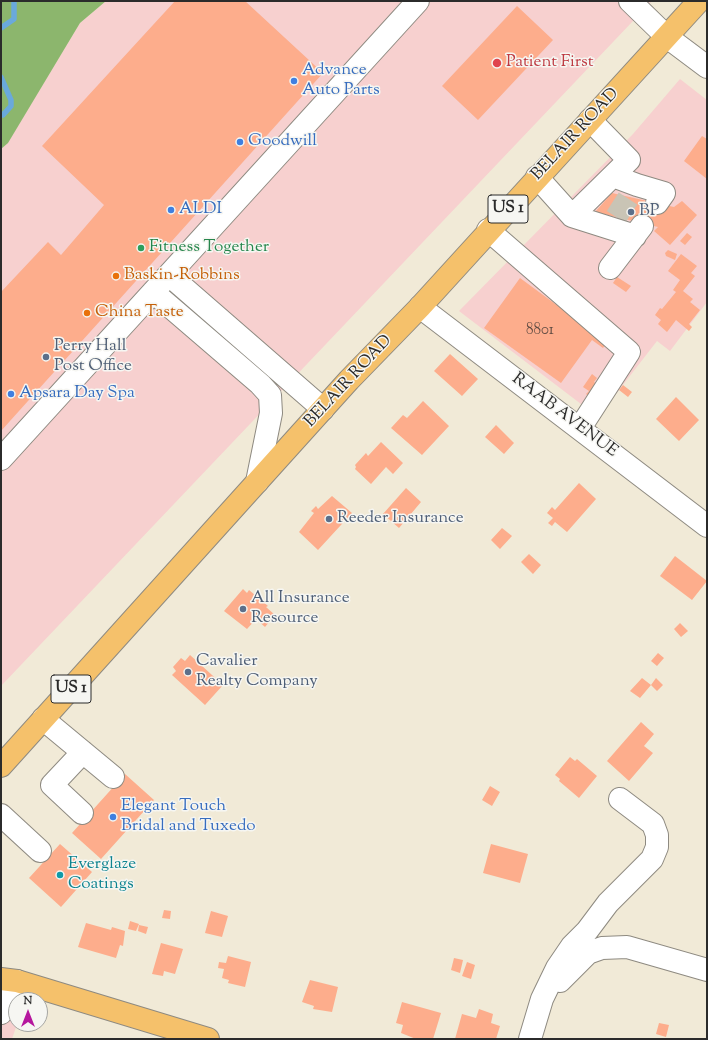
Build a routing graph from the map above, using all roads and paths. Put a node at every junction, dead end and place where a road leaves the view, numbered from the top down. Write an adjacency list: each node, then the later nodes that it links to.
1 (418, 1): 13 (street)
2 (630, 1): 4 (street)
3 (699, 1): 4 (main road, BELAIR ROAD / US 1)
4 (667, 37): 5 (street); 6 (main road, BELAIR ROAD / US 1)
5 (707, 68)
6 (590, 120): 7 (street); 8 (main road, BELAIR ROAD / US 1)
7 (613, 176): 9 (street); 10 (street)
8 (537, 177): 10 (street); 11 (main road, BELAIR ROAD / US 1)
9 (657, 203)
10 (572, 216): 12 (street)
11 (488, 230): 15 (main road, BELAIR ROAD / US 1); 17 (street)
12 (610, 268)
13 (168, 275): 14 (street); 16 (street)
14 (153, 292): 18 (street); 19 (street)
15 (420, 307): 16 (main road, BELAIR ROAD / US 1); 17 (street, RAAB AVENUE)
16 (323, 409): 19 (main road, BELAIR ROAD / US 1)
17 (580, 428): 20 (street, RAAB AVENUE)
18 (1, 459)
19 (257, 482): 21 (main road, BELAIR ROAD / US 1)
20 (707, 526)
21 (43, 719): 22 (street); 23 (main road, BELAIR ROAD / US 1)
22 (83, 752): 24 (street); 26 (street)
23 (1, 766)
24 (113, 777)
25 (620, 799): 31 (street)
26 (82, 813)
27 (1, 815): 28 (street)
28 (40, 851)
29 (707, 970): 31 (street)
30 (6, 976): 32 (street); 33 (main road)
31 (542, 999): 34 (street)
32 (1, 1013)
33 (208, 1039)
34 (530, 1039)

